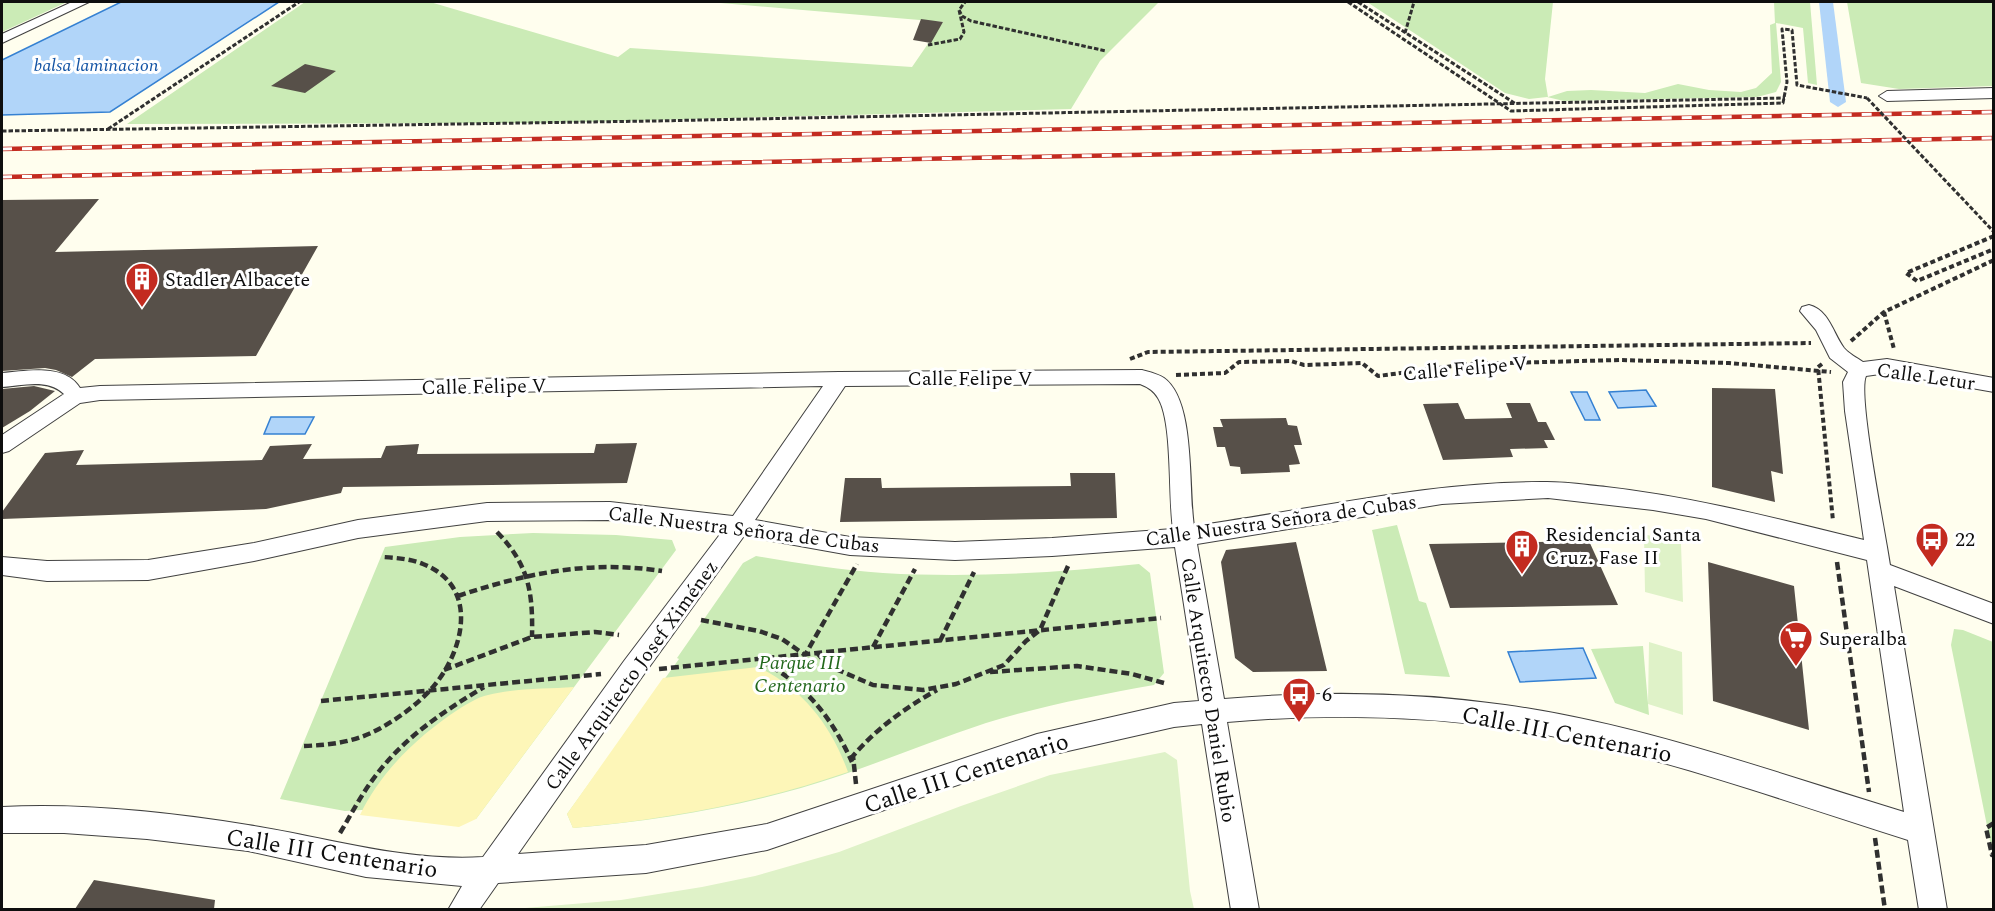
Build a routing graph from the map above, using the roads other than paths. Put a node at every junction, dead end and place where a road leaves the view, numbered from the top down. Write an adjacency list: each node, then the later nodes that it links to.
1 (82, 2): 2 (street)
2 (2, 39)
3 (1994, 93): 4 (street)
4 (1887, 96)
5 (1809, 311): 6 (street)
6 (1856, 376): 10 (street, Calle Letur); 15 (street)
7 (1142, 377): 9 (street, Calle Felipe V); 14 (street, Calle Arquitecto Daniel Rubio)
8 (2, 380): 11 (street)
9 (839, 380): 11 (street, Calle Felipe V); 13 (street, Calle Arquitecto Josef Ximénez)
10 (1994, 385)
11 (75, 396): 12 (street)
12 (2, 445)
13 (739, 526): 14 (street, Calle Nuestra Señora de Cubas); 16 (street, Calle Nuestra Señora de Cubas); 21 (street, Calle Arquitecto Josef Ximénez)
14 (1184, 536): 15 (street, Calle Nuestra Señora de Cubas); 18 (street, Calle Arquitecto Daniel Rubio)
15 (1879, 562): 17 (street, Calle Nuestra Señora de Cubas); 20 (street)
16 (2, 566)
17 (1994, 614)
18 (1213, 712): 20 (street, Calle III Centenario); 21 (street, Calle III Centenario); 23 (street, Calle Arquitecto Daniel Rubio)
19 (2, 820): 21 (street, Calle III Centenario)
20 (1922, 831): 24 (street)
21 (490, 871): 22 (street, Calle Arquitecto Josef Ximénez)
22 (462, 909)
23 (1245, 909)
24 (1934, 909)

